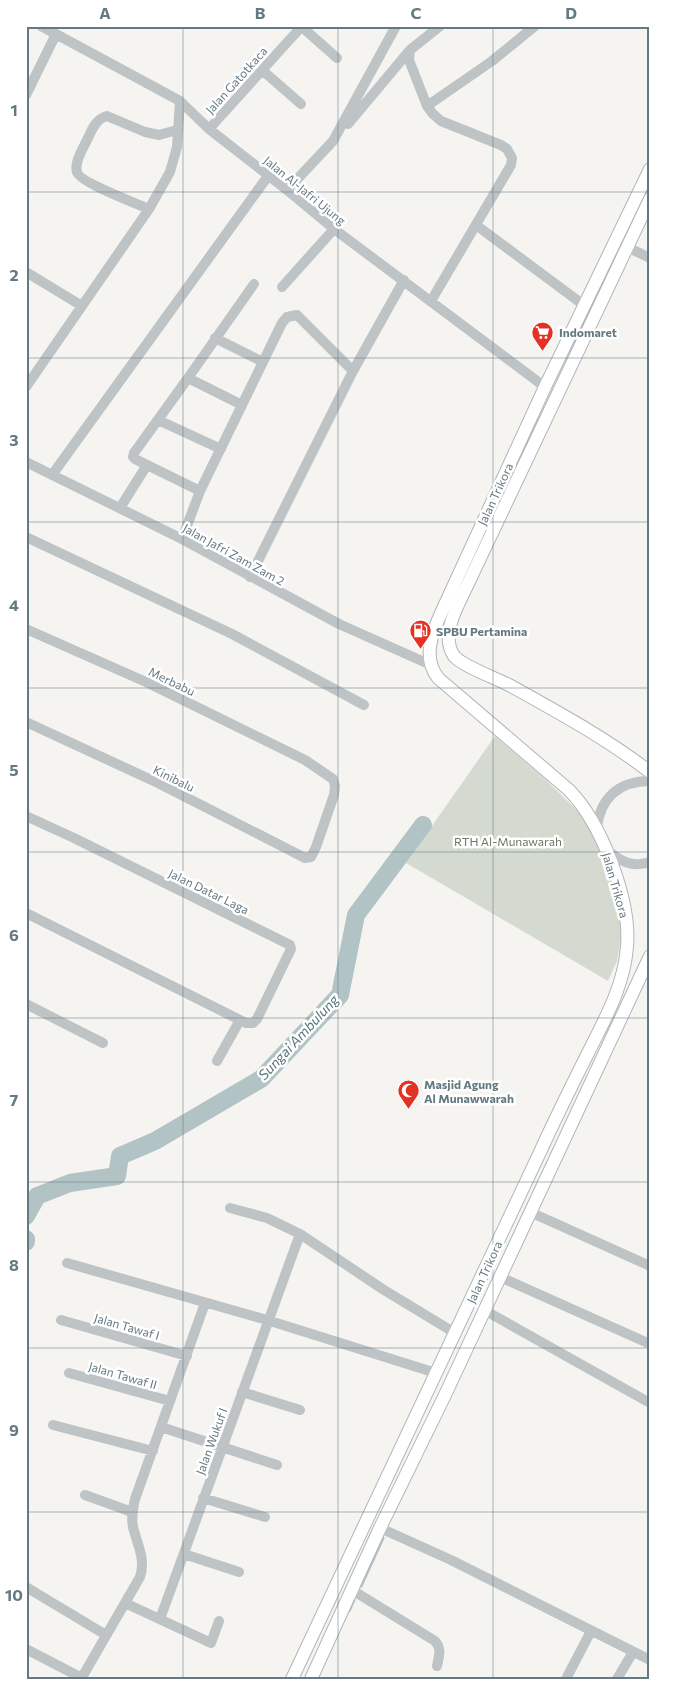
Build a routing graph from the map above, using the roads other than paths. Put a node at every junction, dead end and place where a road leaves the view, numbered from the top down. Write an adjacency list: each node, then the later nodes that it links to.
1 (41, 26): 6 (street, Jalan Al-Jafri Ujung)
2 (302, 26): 8 (street); 9 (street, Jalan Gatotkaca)
3 (396, 26): 16 (street)
4 (440, 26): 7 (street)
5 (535, 26): 13 (street)
6 (56, 34): 10 (street); 11 (street, Jalan Al-Jafri Ujung)
7 (410, 50): 13 (street); 16 (street)
8 (337, 58)
9 (262, 70): 12 (street); 14 (street, Jalan Gatotkaca)
10 (26, 95)
11 (180, 101): 14 (street, Jalan Al-Jafri Ujung); 15 (street)
12 (301, 104)
13 (427, 106): 22 (street)
14 (209, 129): 18 (street, Jalan Al-Jafri Ujung)
15 (178, 130): 21 (street); 21 (street)
16 (333, 141): 19 (street)
17 (650, 169): 32 (main road, Jalan Trikora)
18 (268, 176): 19 (street, Jalan Al-Jafri Ujung); 46 (street)
19 (287, 190): 23 (street, Jalan Al-Jafri Ujung)
20 (650, 199): 24 (main road, Jalan Trikora)
21 (149, 209): 31 (street)
22 (476, 225): 30 (street); 32 (street)
23 (334, 230): 27 (street, Jalan Al-Jafri Ujung); 29 (street)
24 (627, 246): 25 (street); 45 (main road, Jalan Trikora)
25 (650, 258)
26 (26, 272): 31 (street)
27 (404, 280): 30 (street, Jalan Al-Jafri Ujung); 35 (street)
28 (254, 284): 33 (street)
29 (282, 287)
30 (431, 302): 38 (street, Jalan Al-Jafri Ujung)
31 (82, 306): 37 (street)
32 (585, 306): 38 (main road, Jalan Trikora)
33 (215, 338): 34 (street); 36 (street)
34 (263, 362): 35 (street); 39 (street)
35 (352, 371): 52 (street)
36 (188, 378): 39 (street); 40 (street)
37 (26, 387)
38 (545, 387): 42 (main road, Jalan Trikora)
39 (242, 405): 41 (street)
40 (158, 420): 41 (street); 44 (street)
41 (221, 449): 48 (street)
42 (511, 459): 45 (main road); 47 (main road, Jalan Trikora)
43 (26, 462): 46 (street, Jalan Jafri Zam Zam 2)
44 (147, 465): 48 (street); 49 (street)
45 (523, 465): 47 (main road, Jalan Trikora)
46 (52, 474): 49 (street, Jalan Jafri Zam Zam 2)
47 (508, 481): 54 (main road, Jalan Trikora); 57 (main road, Jalan Trikora)
48 (200, 491): 51 (street)
49 (120, 508): 51 (street, Jalan Jafri Zam Zam 2)
50 (26, 537): 55 (street)
51 (182, 539): 52 (street, Jalan Jafri Zam Zam 2)
52 (250, 576): 54 (street, Jalan Jafri Zam Zam 2)
53 (26, 629): 62 (street, Merbabu)
54 (431, 665): 60 (main road, Jalan Trikora)
55 (364, 705)
56 (26, 722): 62 (street, Kinibalu)
57 (650, 772)
58 (650, 781): 60 (street)
59 (26, 816): 67 (street, Jalan Datar Laga)
60 (597, 828): 61 (main road, Jalan Trikora)
61 (605, 848): 63 (street); 70 (main road, Jalan Trikora)
62 (309, 858)
63 (650, 862)
64 (26, 914): 67 (street)
65 (650, 956): 71 (main road, Jalan Trikora)
66 (26, 1004): 68 (street)
67 (240, 1020): 69 (street)
68 (103, 1043)
69 (217, 1061)
70 (557, 1116): 71 (main road); 82 (main road, Jalan Trikora)
71 (571, 1124): 73 (main road, Jalan Trikora)
72 (230, 1208): 74 (street)
73 (530, 1212): 76 (street); 77 (main road, Jalan Trikora)
74 (300, 1234): 81 (street, Jalan Wukuf I); 82 (street)
75 (67, 1263): 78 (street)
76 (650, 1266)
77 (500, 1277): 79 (main road, Jalan Trikora); 83 (street)
78 (206, 1303): 81 (street); 84 (street)
79 (484, 1310): 89 (street); 97 (main road, Jalan Trikora)
80 (61, 1320): 84 (street, Jalan Tawaf I)
81 (268, 1320): 86 (street); 87 (street, Jalan Wukuf I)
82 (455, 1333): 86 (main road, Jalan Trikora)
83 (650, 1344)
84 (186, 1356): 88 (street)
85 (69, 1372): 88 (street, Jalan Tawaf II)
86 (436, 1372): 96 (main road, Jalan Trikora)
87 (242, 1392): 90 (street); 93 (street, Jalan Wukuf I)
88 (170, 1401): 92 (street)
89 (650, 1403)
90 (300, 1410)
91 (53, 1425): 94 (street)
92 (161, 1427): 93 (street); 94 (street)
93 (222, 1447): 95 (street); 99 (street, Jalan Wukuf I)
94 (152, 1451): 100 (street)
95 (277, 1465)
96 (385, 1483): 97 (main road); 117 (main road, Jalan Trikora)
97 (399, 1489): 102 (main road, Jalan Trikora)
98 (85, 1495): 100 (street)
99 (203, 1498): 101 (street); 103 (street, Jalan Wukuf I)
100 (132, 1512): 107 (street)
101 (265, 1517)
102 (380, 1528): 106 (main road, Jalan Trikora); 110 (street)
103 (184, 1554): 104 (street); 108 (street, Jalan Wukuf I)
104 (239, 1572)
105 (26, 1588): 111 (street)
106 (352, 1590): 115 (street); 118 (main road, Jalan Trikora)
107 (125, 1603): 108 (street); 111 (street)
108 (160, 1619): 109 (street)
109 (219, 1621)
110 (591, 1631): 113 (street); 119 (street)
111 (106, 1635): 116 (street)
112 (26, 1649): 116 (street)
113 (633, 1652): 114 (street); 120 (street)
114 (650, 1660)
115 (436, 1666)
116 (81, 1678)
117 (292, 1679)
118 (311, 1679)
119 (566, 1679)
120 (617, 1679)

